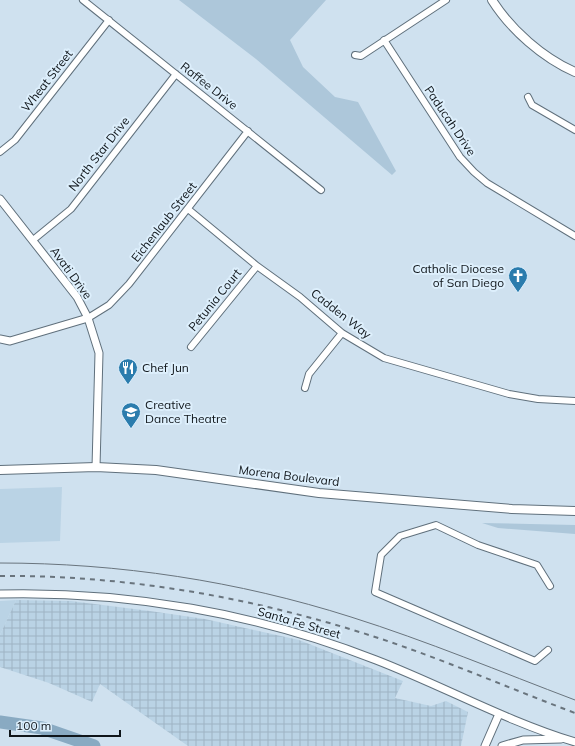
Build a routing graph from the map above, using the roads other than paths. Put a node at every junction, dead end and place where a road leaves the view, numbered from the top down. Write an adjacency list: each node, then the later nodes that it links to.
1 (83, 0): 4 (street, Raffee Drive)
2 (446, 0): 5 (street)
3 (492, 0): 7 (main road)
4 (109, 20): 8 (street, Raffee Drive); 12 (street, Wheat Street)
5 (384, 40): 6 (street); 16 (street, Paducah Drive)
6 (355, 55)
7 (575, 72)
8 (176, 74): 11 (street, Raffee Drive); 17 (street, North Star Drive)
9 (528, 97): 10 (street)
10 (575, 130)
11 (248, 131): 13 (street, Raffee Drive); 15 (street, Eichenlaub Street)
12 (0, 152)
13 (321, 190)
14 (0, 199): 17 (street, Avati Drive)
15 (188, 209): 18 (street, Cadden Way); 19 (street, Eichenlaub Street)
16 (575, 236)
17 (33, 240): 19 (street, Avati Drive)
18 (257, 266): 20 (street, Cadden Way); 22 (street, Petunia Court)
19 (88, 318): 21 (street); 25 (street, Avati Drive)
20 (342, 333): 23 (street); 24 (street, Cadden Way)
21 (0, 340)
22 (191, 347)
23 (304, 388)
24 (575, 401)
25 (96, 467): 26 (main road, Morena Boulevard); 27 (main road, Morena Boulevard)
26 (0, 470)
27 (575, 510)
28 (550, 586): 30 (street)
29 (0, 594): 31 (street, Santa Fe Street)
30 (548, 650)
31 (499, 714): 32 (street, Santa Fe Street); 34 (street)
32 (565, 739): 33 (street, Santa Fe Street); 35 (street)
33 (575, 742)
34 (485, 746)
35 (502, 746)

